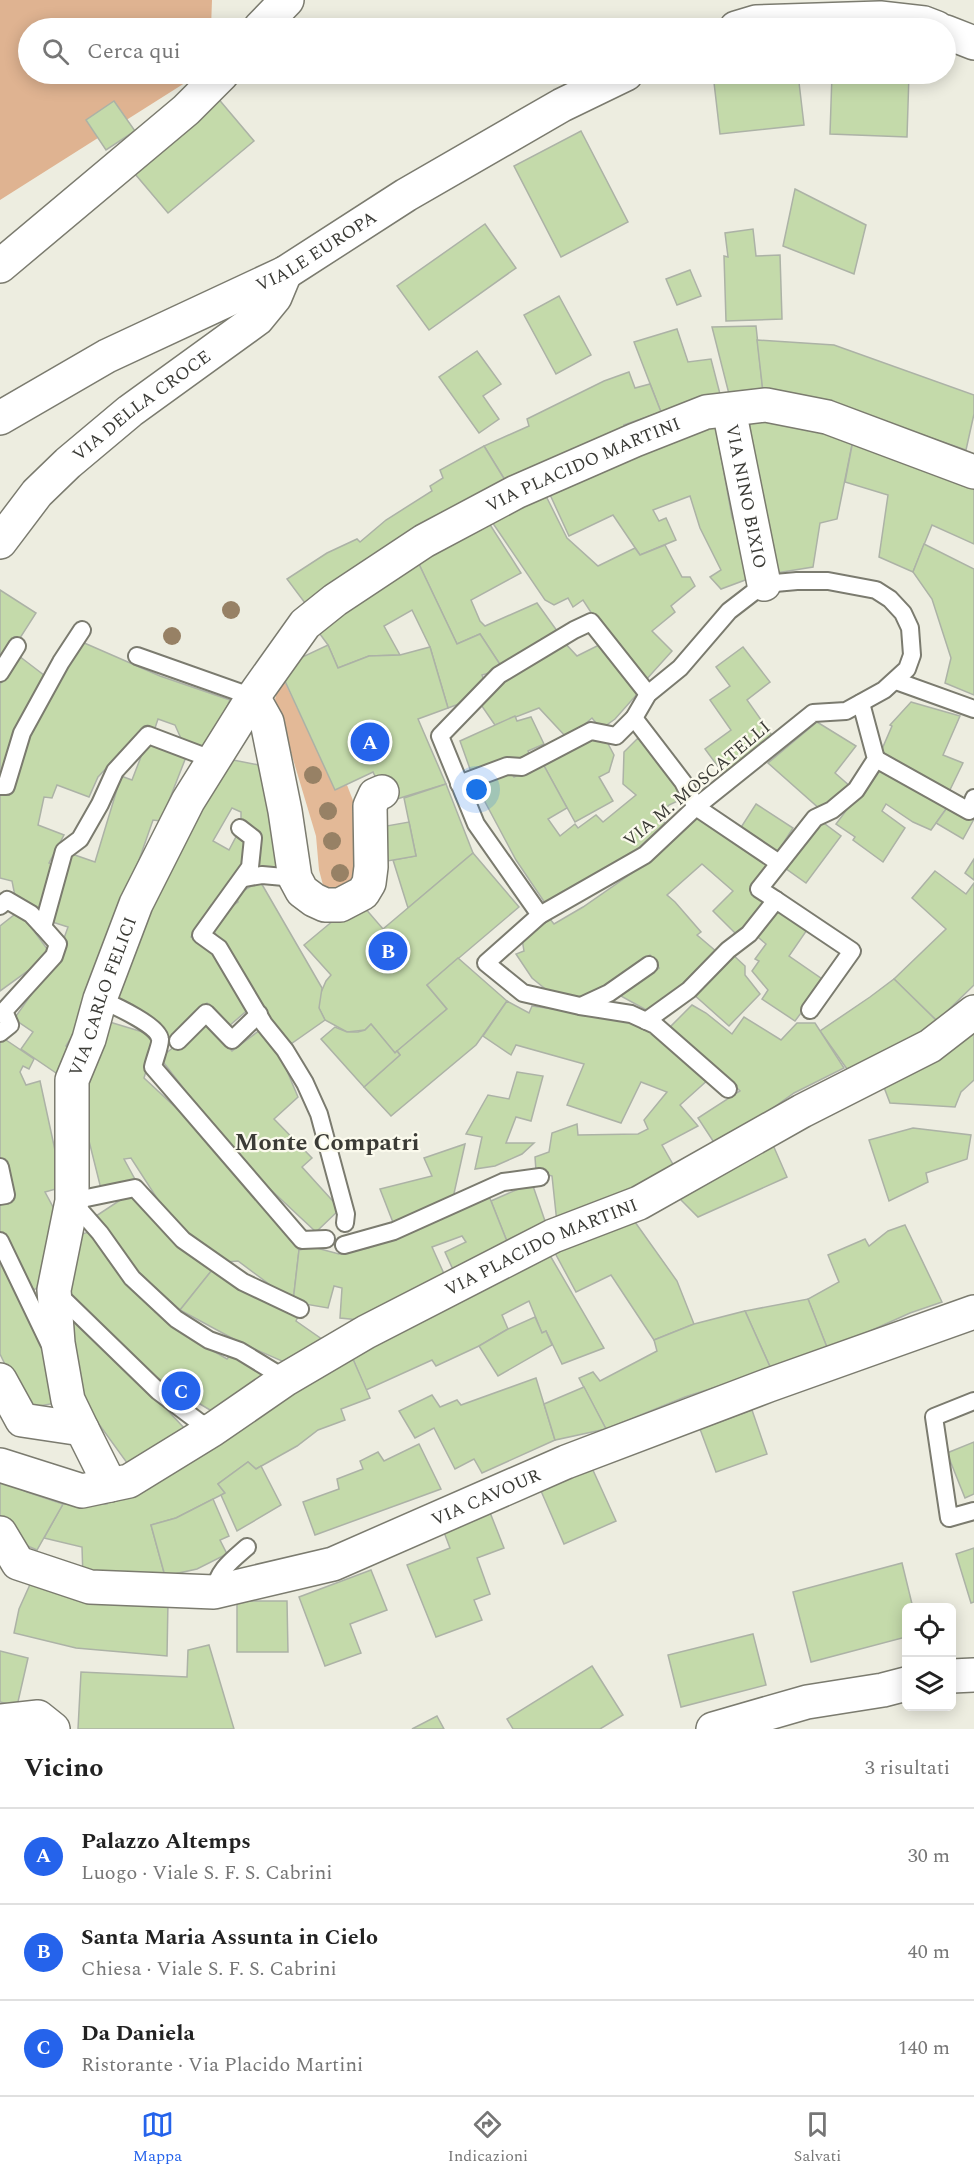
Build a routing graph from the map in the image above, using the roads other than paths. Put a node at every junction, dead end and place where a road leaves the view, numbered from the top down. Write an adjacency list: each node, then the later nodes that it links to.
1 (286, 0): 2 (street)
2 (269, 18)
3 (956, 36): 4 (street)
4 (974, 43)
5 (212, 84): 7 (street)
6 (605, 84): 8 (street, VIALE EUROPA)
7 (0, 267)
8 (285, 273): 10 (street, VIALE EUROPA); 12 (street, VIA DELLA CROCE)
9 (729, 410): 11 (street, VIA PLACIDO MARTINI); 13 (street, VIA NINO BIXIO); 20 (street, VIA PLACIDO MARTINI)
10 (0, 418)
11 (974, 472)
12 (0, 542)
13 (764, 584): 18 (lane); 19 (lane)
14 (82, 630): 27 (lane)
15 (17, 646): 17 (lane)
16 (137, 656): 20 (lane)
17 (0, 673)
18 (896, 681): 21 (lane); 22 (lane)
19 (648, 694): 23 (lane); 26 (lane)
20 (253, 697): 25 (street, VIA CARLO FELICI); 34 (street)
21 (861, 703): 24 (lane); 30 (lane, VIA M. MOSCATELLI)
22 (974, 709)
23 (634, 718): 26 (lane); 30 (lane)
24 (876, 759): 29 (lane); 32 (lane)
25 (214, 760): 38 (lane); 40 (street, VIA CARLO FELICI)
26 (459, 784): 37 (lane)
27 (0, 786)
28 (382, 792): 34 (street)
29 (972, 804)
30 (696, 807): 32 (lane); 37 (lane, VIA M. MOSCATELLI)
31 (240, 828): 33 (lane)
32 (779, 863): 35 (lane)
33 (243, 878): 34 (lane); 44 (lane)
34 (295, 878)
35 (776, 900): 42 (lane); 45 (lane)
36 (0, 906): 38 (lane)
37 (540, 915): 41 (lane, VIA M. MOSCATELLI)
38 (43, 927): 46 (lane)
39 (649, 965): 41 (lane)
40 (100, 999): 52 (street, VIA CARLO FELICI); 54 (lane)
41 (580, 1006): 45 (lane)
42 (810, 1010)
43 (974, 1012): 61 (street, VIA PLACIDO MARTINI)
44 (259, 1014): 47 (lane); 53 (lane)
45 (646, 1021): 48 (lane)
46 (0, 1033)
47 (178, 1041)
48 (728, 1089)
49 (0, 1167): 51 (lane)
50 (540, 1178): 56 (lane)
51 (0, 1196)
52 (72, 1201): 57 (street, VIA CARLO FELICI); 58 (lane); 61 (lane)
53 (345, 1223)
54 (326, 1239)
55 (0, 1241): 60 (lane)
56 (344, 1245)
57 (54, 1290): 60 (street, VIA CARLO FELICI); 65 (lane)
58 (300, 1309)
59 (974, 1312): 71 (street, VIA CAVOUR)
60 (63, 1373): 64 (street, VIA CARLO FELICI)
61 (286, 1379): 65 (street, VIA PLACIDO MARTINI)
62 (0, 1380): 64 (street)
63 (974, 1401): 68 (lane)
64 (82, 1428): 67 (street, VIA CARLO FELICI)
65 (214, 1428): 67 (street, VIA PLACIDO MARTINI)
66 (0, 1465): 67 (street, VIA PLACIDO MARTINI)
67 (110, 1485)
68 (974, 1511)
69 (0, 1533): 71 (street, VIA CAVOUR)
70 (247, 1547): 71 (lane)
71 (214, 1592)
72 (974, 1675): 73 (street)
73 (956, 1676)
74 (902, 1685): 77 (street)
75 (0, 1721): 76 (street)
76 (53, 1729)
77 (713, 1729)

